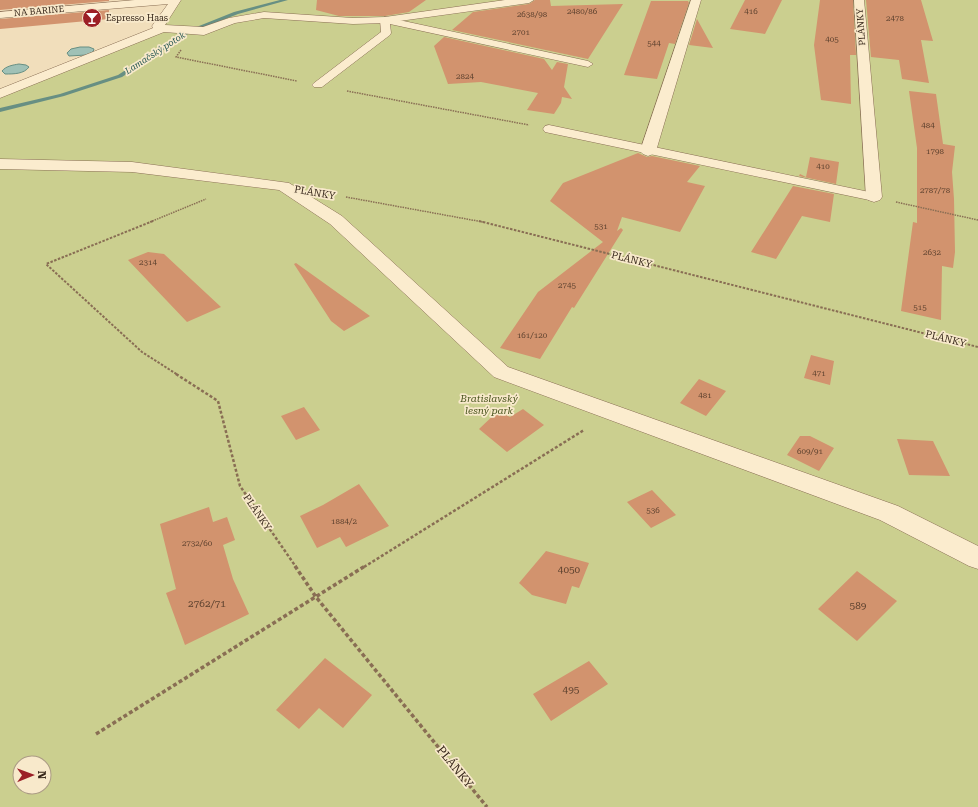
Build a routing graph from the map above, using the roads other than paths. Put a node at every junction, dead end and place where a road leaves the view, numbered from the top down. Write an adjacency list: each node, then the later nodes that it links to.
1 (175, 0): 5 (street, NA BARINE); 7 (street)
2 (529, 0): 6 (street)
3 (696, 0): 12 (street)
4 (859, 0): 14 (street, PLÁNKY)
5 (0, 15)
6 (385, 20): 7 (street); 8 (lane); 9 (lane)
7 (162, 28): 10 (street)
8 (588, 64)
9 (318, 85)
10 (0, 94)
11 (549, 129): 12 (lane)
12 (648, 151): 14 (lane)
13 (0, 164): 15 (street, PLÁNKY)
14 (874, 198)
15 (978, 558)

